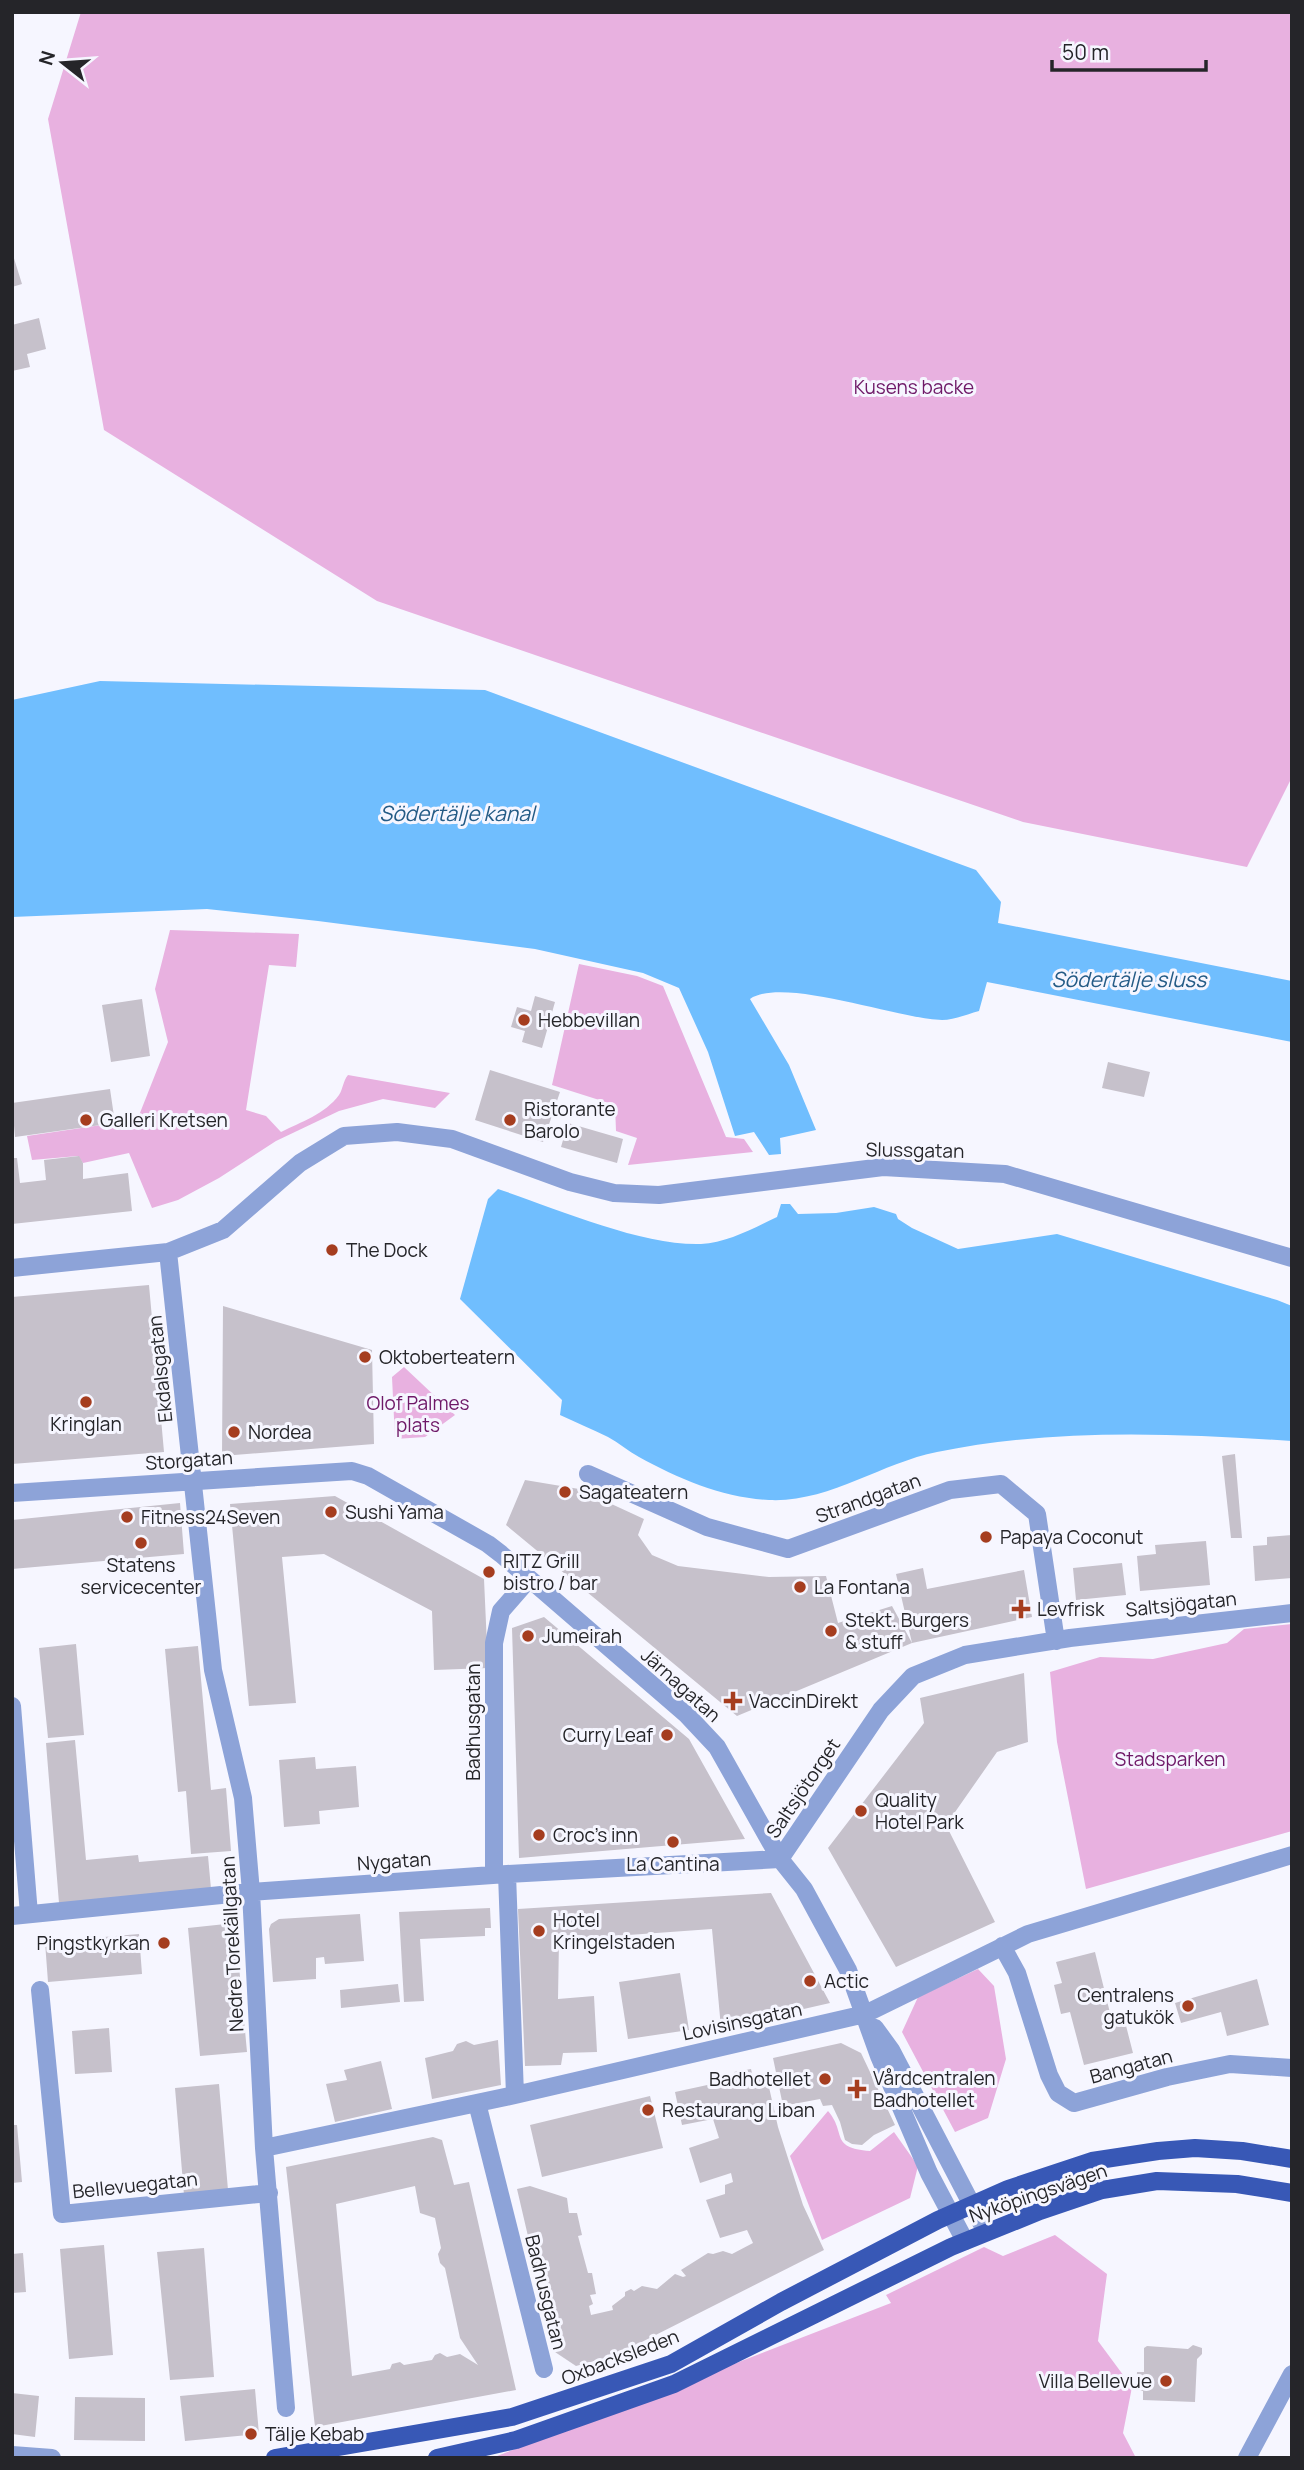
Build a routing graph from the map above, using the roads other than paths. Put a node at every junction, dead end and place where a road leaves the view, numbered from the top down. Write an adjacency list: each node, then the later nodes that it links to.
1 (169, 1252): 2 (street, Slussgatan); 3 (street, Slussgatan); 6 (street, Ekdalsgatan)
2 (1292, 1258)
3 (12, 1268)
4 (588, 1474): 10 (street, Strandgatan)
5 (368, 1476): 6 (street, Storgatan); 8 (street, Järnagatan)
6 (193, 1481): 7 (street, Storgatan); 16 (street, Nedre Torekällgatan)
7 (12, 1493)
8 (528, 1580): 14 (street, Järnagatan); 15 (street, Badhusgatan)
9 (1292, 1613): 10 (street, Saltsjögatan)
10 (1056, 1641): 11 (street, Saltsjögatan)
11 (913, 1676): 14 (street, Saltsjötorget)
12 (12, 1706): 17 (street)
13 (1292, 1855): 18 (street, Lovisinsgatan)
14 (780, 1859): 15 (street, Nygatan); 20 (street, Järnagatan)
15 (501, 1875): 16 (street, Nygatan); 22 (street, Badhusgatan)
16 (251, 1892): 17 (street, Nygatan); 24 (street, Nedre Torekällgatan)
17 (20, 1915)
18 (1002, 1946): 20 (street, Lovisinsgatan); 21 (street, Bangatan)
19 (40, 1990): 26 (street, Bellevuegatan)
20 (865, 2014): 22 (street, Lovisinsgatan); 28 (street, Järnagatan); 29 (street, Järnagatan)
21 (1292, 2068)
22 (515, 2095): 23 (street, Lovisinsgatan)
23 (477, 2103): 24 (street, Lovisinsgatan); 32 (street, Badhusgatan)
24 (264, 2148): 26 (street, Nedre Torekällgatan)
25 (1292, 2160): 28 (main road, Nyköpingsvägen)
26 (269, 2193): 34 (street, Nedre Torekällgatan)
27 (1292, 2193): 30 (main road, Nyköpingsvägen)
28 (972, 2205): 29 (main road, Nyköpingsvägen); 30 (street, Järnagatan)
29 (951, 2214): 31 (street, Järnagatan); 36 (main road, Oxbacksleden)
30 (986, 2232): 31 (main road, Nyköpingsvägen)
31 (965, 2241): 38 (main road)
32 (544, 2369)
33 (1292, 2374): 39 (street)
34 (286, 2408)
35 (12, 2455): 37 (street)
36 (283, 2457)
37 (52, 2458)
38 (437, 2458)
39 (1247, 2458)

